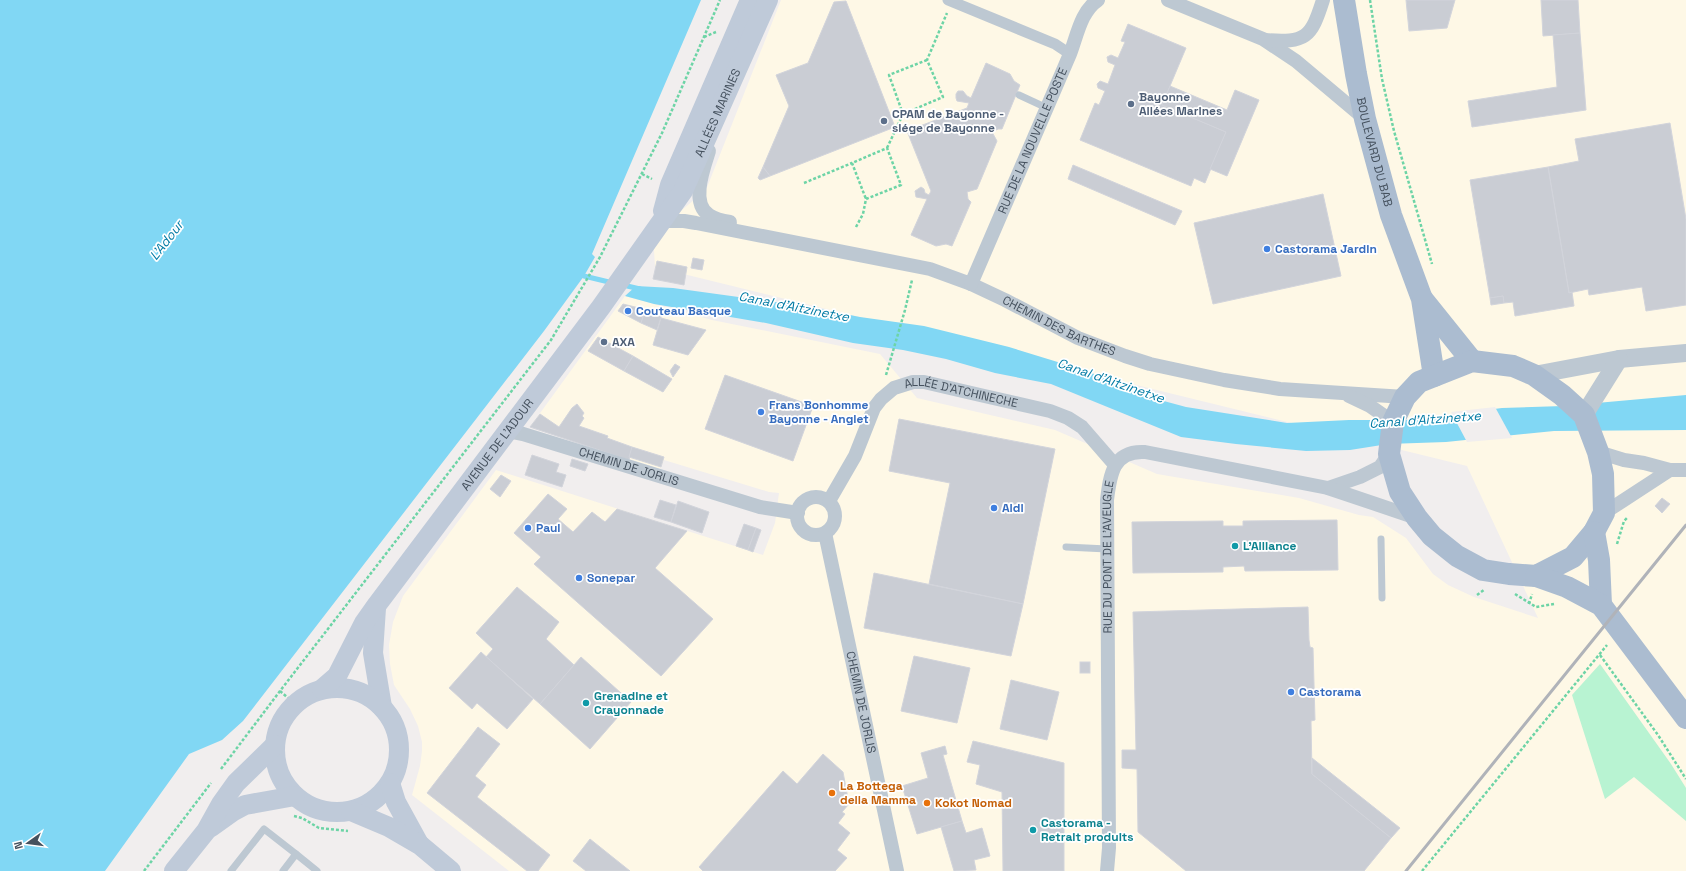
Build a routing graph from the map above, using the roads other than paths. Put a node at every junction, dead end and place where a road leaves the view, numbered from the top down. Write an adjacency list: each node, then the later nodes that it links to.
1 (750, 0): 14 (main road, ALLÉES MARINES)
2 (768, 0): 10 (main road, ALLÉES MARINES)
3 (1098, 0): 9 (street, RUE DE LA NOUVELLE POSTE)
4 (1168, 0): 8 (street)
5 (1322, 0): 8 (street)
6 (1344, 0): 13 (main road, BOULEVARD DU BAB)
7 (950, 1): 9 (street)
8 (1263, 39): 13 (street)
9 (1070, 54): 12 (street, RUE DE LA NOUVELLE POSTE)
10 (729, 88): 14 (main road, ALLÉES MARINES); 15 (street, CHEMIN DES BARTHES)
11 (1019, 95): 12 (lane)
12 (1047, 108): 17 (street, RUE DE LA NOUVELLE POSTE)
13 (1365, 119): 18 (main road, BOULEVARD DU BAB)
14 (660, 221): 15 (street, CHEMIN DES BARTHES); 16 (main road, ALLÉES MARINES)
15 (782, 240): 17 (street, CHEMIN DES BARTHES)
16 (622, 278): 28 (main road, AVENUE DE L'ADOUR)
17 (971, 284): 24 (street, CHEMIN DES BARTHES)
18 (1422, 298): 21 (main road, BOULEVARD DU BAB); 23 (main road, BOULEVARD DU BAB)
19 (1686, 353): 20 (street)
20 (1619, 359): 22 (street); 26 (street)
21 (1472, 361): 22 (main road); 23 (main road)
22 (1534, 375): 26 (main road)
23 (1434, 376): 25 (main road)
24 (1342, 392): 25 (street, CHEMIN DES BARTHES); 27 (street, CHEMIN DES BARTHES)
25 (1405, 397): 27 (main road)
26 (1584, 414): 29 (main road)
27 (1393, 422): 30 (main road)
28 (507, 431): 36 (street, CHEMIN DE JORLIS); 47 (main road, AVENUE DE L'ADOUR)
29 (1598, 452): 32 (street); 37 (main road)
30 (1389, 454): 34 (street); 38 (main road)
31 (1115, 464): 34 (street, RUE DU PONT DE L'AVEUGLE); 35 (street, ALLÉE D'ATCHINECHE); 43 (street, RUE DU PONT DE L'AVEUGLE)
32 (1670, 470): 33 (street); 37 (street)
33 (1686, 470)
34 (1328, 488): 38 (street, RUE DU PONT DE L'AVEUGLE)
35 (829, 501): 36 (street); 40 (street)
36 (798, 513): 40 (street)
37 (1604, 513): 39 (main road)
38 (1416, 518): 44 (main road)
39 (1594, 532): 44 (main road); 46 (main road)
40 (825, 533): 63 (street, CHEMIN DE JORLIS)
41 (1381, 539): 45 (lane)
42 (1066, 547): 43 (lane)
43 (1107, 549): 64 (street, RUE DU PONT DE L'AVEUGLE)
44 (1536, 576): 46 (main road)
45 (1382, 598)
46 (1601, 605): 50 (main road)
47 (376, 606): 48 (main road, AVENUE DE L'ADOUR); 49 (main road)
48 (322, 689): 49 (main road); 51 (main road)
49 (382, 706): 52 (main road)
50 (1686, 718)
51 (275, 745): 53 (main road); 55 (main road)
52 (390, 783): 54 (main road); 56 (main road)
53 (292, 805): 54 (main road); 55 (main road)
54 (351, 810): 56 (main road)
55 (206, 831): 58 (main road)
56 (420, 845): 62 (main road)
57 (296, 854): 59 (lane); 60 (lane); 61 (lane)
58 (174, 871)
59 (231, 871)
60 (283, 871)
61 (317, 871)
62 (451, 871)
63 (897, 871)
64 (1107, 871)

